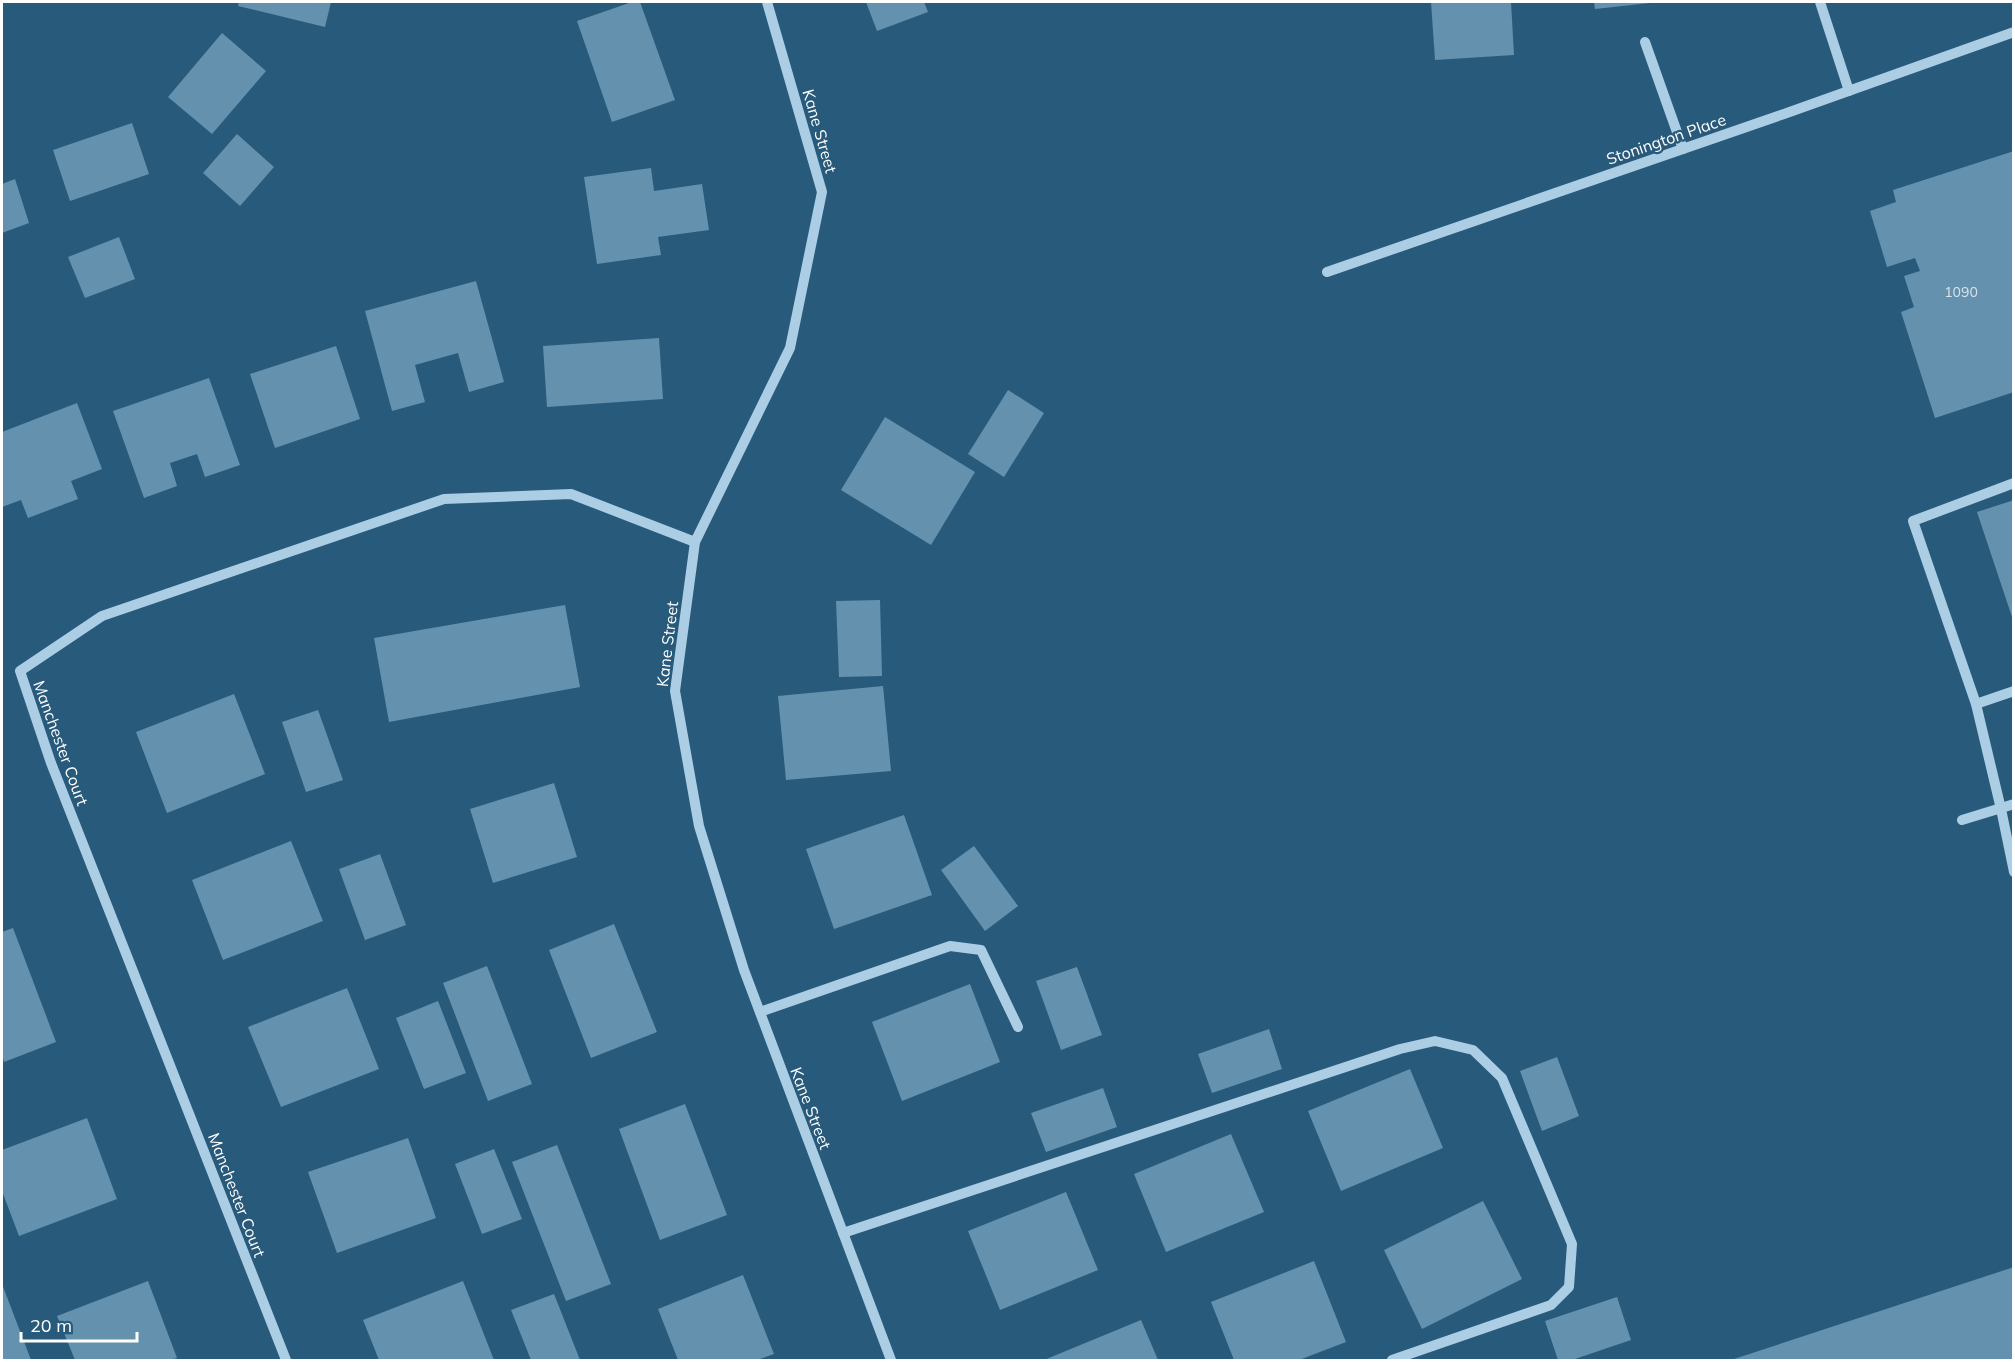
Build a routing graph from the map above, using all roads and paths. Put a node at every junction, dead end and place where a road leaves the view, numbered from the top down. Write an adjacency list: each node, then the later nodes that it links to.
1 (767, 2): 9 (street, Kane Street)
2 (1820, 2): 5 (street)
3 (2013, 32): 5 (street, Stonington Place)
4 (1645, 42): 6 (street)
5 (1849, 91): 6 (street, Stonington Place)
6 (1683, 149): 7 (street, Stonington Place)
7 (1327, 272)
8 (2013, 483): 11 (street)
9 (695, 542): 16 (street, Kane Street); 19 (street, Manchester Court)
10 (2013, 690): 11 (street)
11 (1976, 704): 13 (street)
12 (2013, 804): 13 (street)
13 (2001, 808): 14 (street); 15 (street)
14 (1962, 820)
15 (2013, 872)
16 (759, 1012): 17 (street); 18 (street, Kane Street)
17 (1018, 1027)
18 (843, 1233): 20 (street, Kane Street); 21 (street)
19 (286, 1360)
20 (891, 1360)
21 (1392, 1360)

